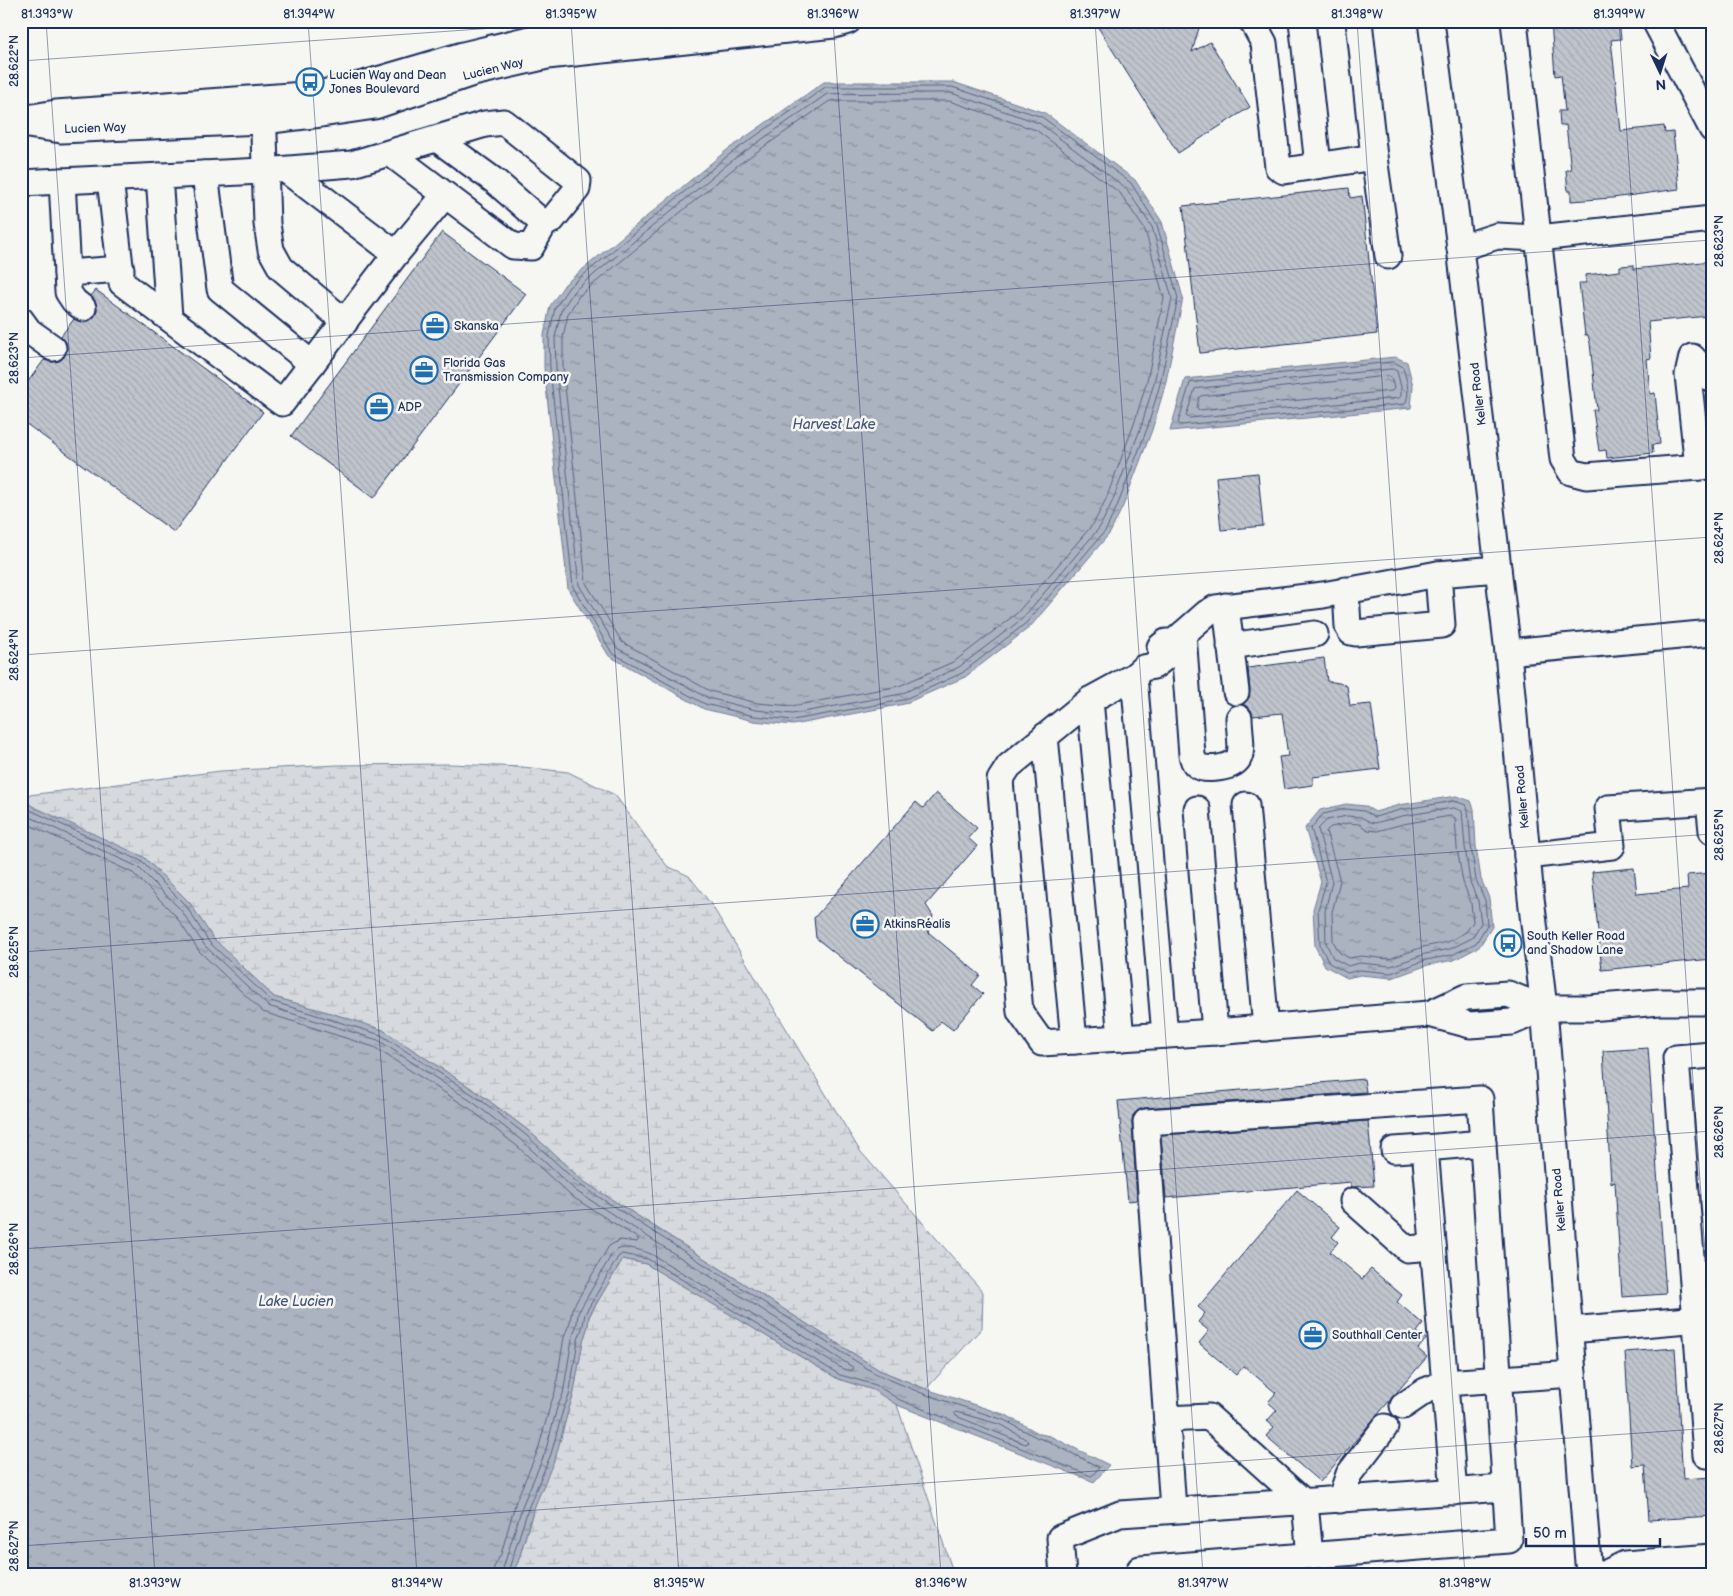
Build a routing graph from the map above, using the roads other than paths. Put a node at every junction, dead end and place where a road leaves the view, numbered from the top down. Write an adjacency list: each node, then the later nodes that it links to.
1 (660, 21): 9 (street, Lucien Way)
2 (848, 21): 9 (street, Lucien Way)
3 (1252, 21): 16 (street)
4 (1302, 21): 16 (street)
5 (1359, 21): 15 (street)
6 (1431, 21): 27 (street, Keller Road)
7 (1514, 21): 26 (street)
8 (1655, 21): 12 (street)
9 (263, 109): 10 (street, Lucien Way); 11 (street, Lucien Way); 17 (street)
10 (21, 120)
11 (21, 124)
12 (1712, 129)
13 (437, 139): 14 (street); 25 (street); 25 (street)
14 (390, 153): 17 (street); 23 (street)
15 (1374, 157): 16 (street); 29 (street)
16 (1318, 165)
17 (275, 170): 18 (street); 28 (street); 35 (street)
18 (205, 174): 19 (street); 37 (street)
19 (159, 176): 20 (street); 33 (street)
20 (110, 179): 21 (street); 30 (street)
21 (62, 181): 22 (street); 31 (street)
22 (21, 183)
23 (445, 194): 25 (street); 28 (street)
24 (1712, 219): 26 (street)
25 (544, 224)
26 (1540, 238): 27 (street); 39 (street)
27 (1460, 248): 40 (street, Keller Road)
28 (396, 254): 35 (street)
29 (1388, 256)
30 (121, 269): 31 (street); 33 (street)
31 (67, 273): 32 (street)
32 (83, 308)
33 (169, 318): 37 (street)
34 (21, 320): 36 (street)
35 (346, 322): 37 (street)
36 (53, 348)
37 (312, 364)
38 (1712, 379): 39 (street)
39 (1705, 466)
40 (1498, 569): 41 (street); 48 (street, Keller Road)
41 (1438, 574): 42 (street); 42 (street)
42 (1346, 590): 43 (street)
43 (1226, 606): 46 (street); 47 (street)
44 (1712, 633): 48 (street)
45 (1315, 634): 47 (street)
46 (1178, 638): 49 (street); 52 (street)
47 (1230, 646): 50 (street)
48 (1508, 652): 58 (street, Keller Road)
49 (1139, 672): 51 (street); 63 (street)
50 (1236, 692)
51 (1090, 700): 53 (street); 64 (street)
52 (1239, 718)
53 (1045, 736): 65 (street); 65 (street)
54 (1711, 801): 57 (street); 58 (street)
55 (1246, 805): 61 (street)
56 (1197, 809): 62 (street)
57 (1712, 831)
58 (1527, 856): 60 (street, Keller Road)
59 (1712, 1002): 60 (street)
60 (1544, 1008): 61 (street); 73 (street, Keller Road)
61 (1266, 1028): 62 (street)
62 (1215, 1032): 63 (street)
63 (1165, 1035): 64 (street)
64 (1121, 1038): 65 (street)
65 (1074, 1041)
66 (1712, 1055): 72 (street)
67 (1483, 1143): 68 (street); 75 (street); 78 (street)
68 (1425, 1148): 69 (street); 71 (street)
69 (1394, 1150)
70 (1353, 1201): 71 (street)
71 (1434, 1247): 76 (street)
72 (1703, 1319): 73 (street); 80 (street)
73 (1570, 1330): 74 (street, Keller Road)
74 (1573, 1374): 75 (street); 90 (street, Keller Road)
75 (1498, 1380): 76 (street); 81 (street)
76 (1445, 1383): 77 (street); 82 (street)
77 (1403, 1406)
78 (1167, 1419): 84 (street); 85 (street)
79 (1386, 1426): 83 (street)
80 (1712, 1454)
81 (1505, 1488): 82 (street); 86 (street)
82 (1454, 1492): 83 (street)
83 (1340, 1500): 84 (street)
84 (1305, 1502): 85 (street); 86 (street)
85 (1174, 1509): 89 (street)
86 (1310, 1556): 88 (street)
87 (1712, 1556): 91 (street)
88 (1140, 1569)
89 (1063, 1575)
90 (1589, 1575)
91 (1602, 1575)

